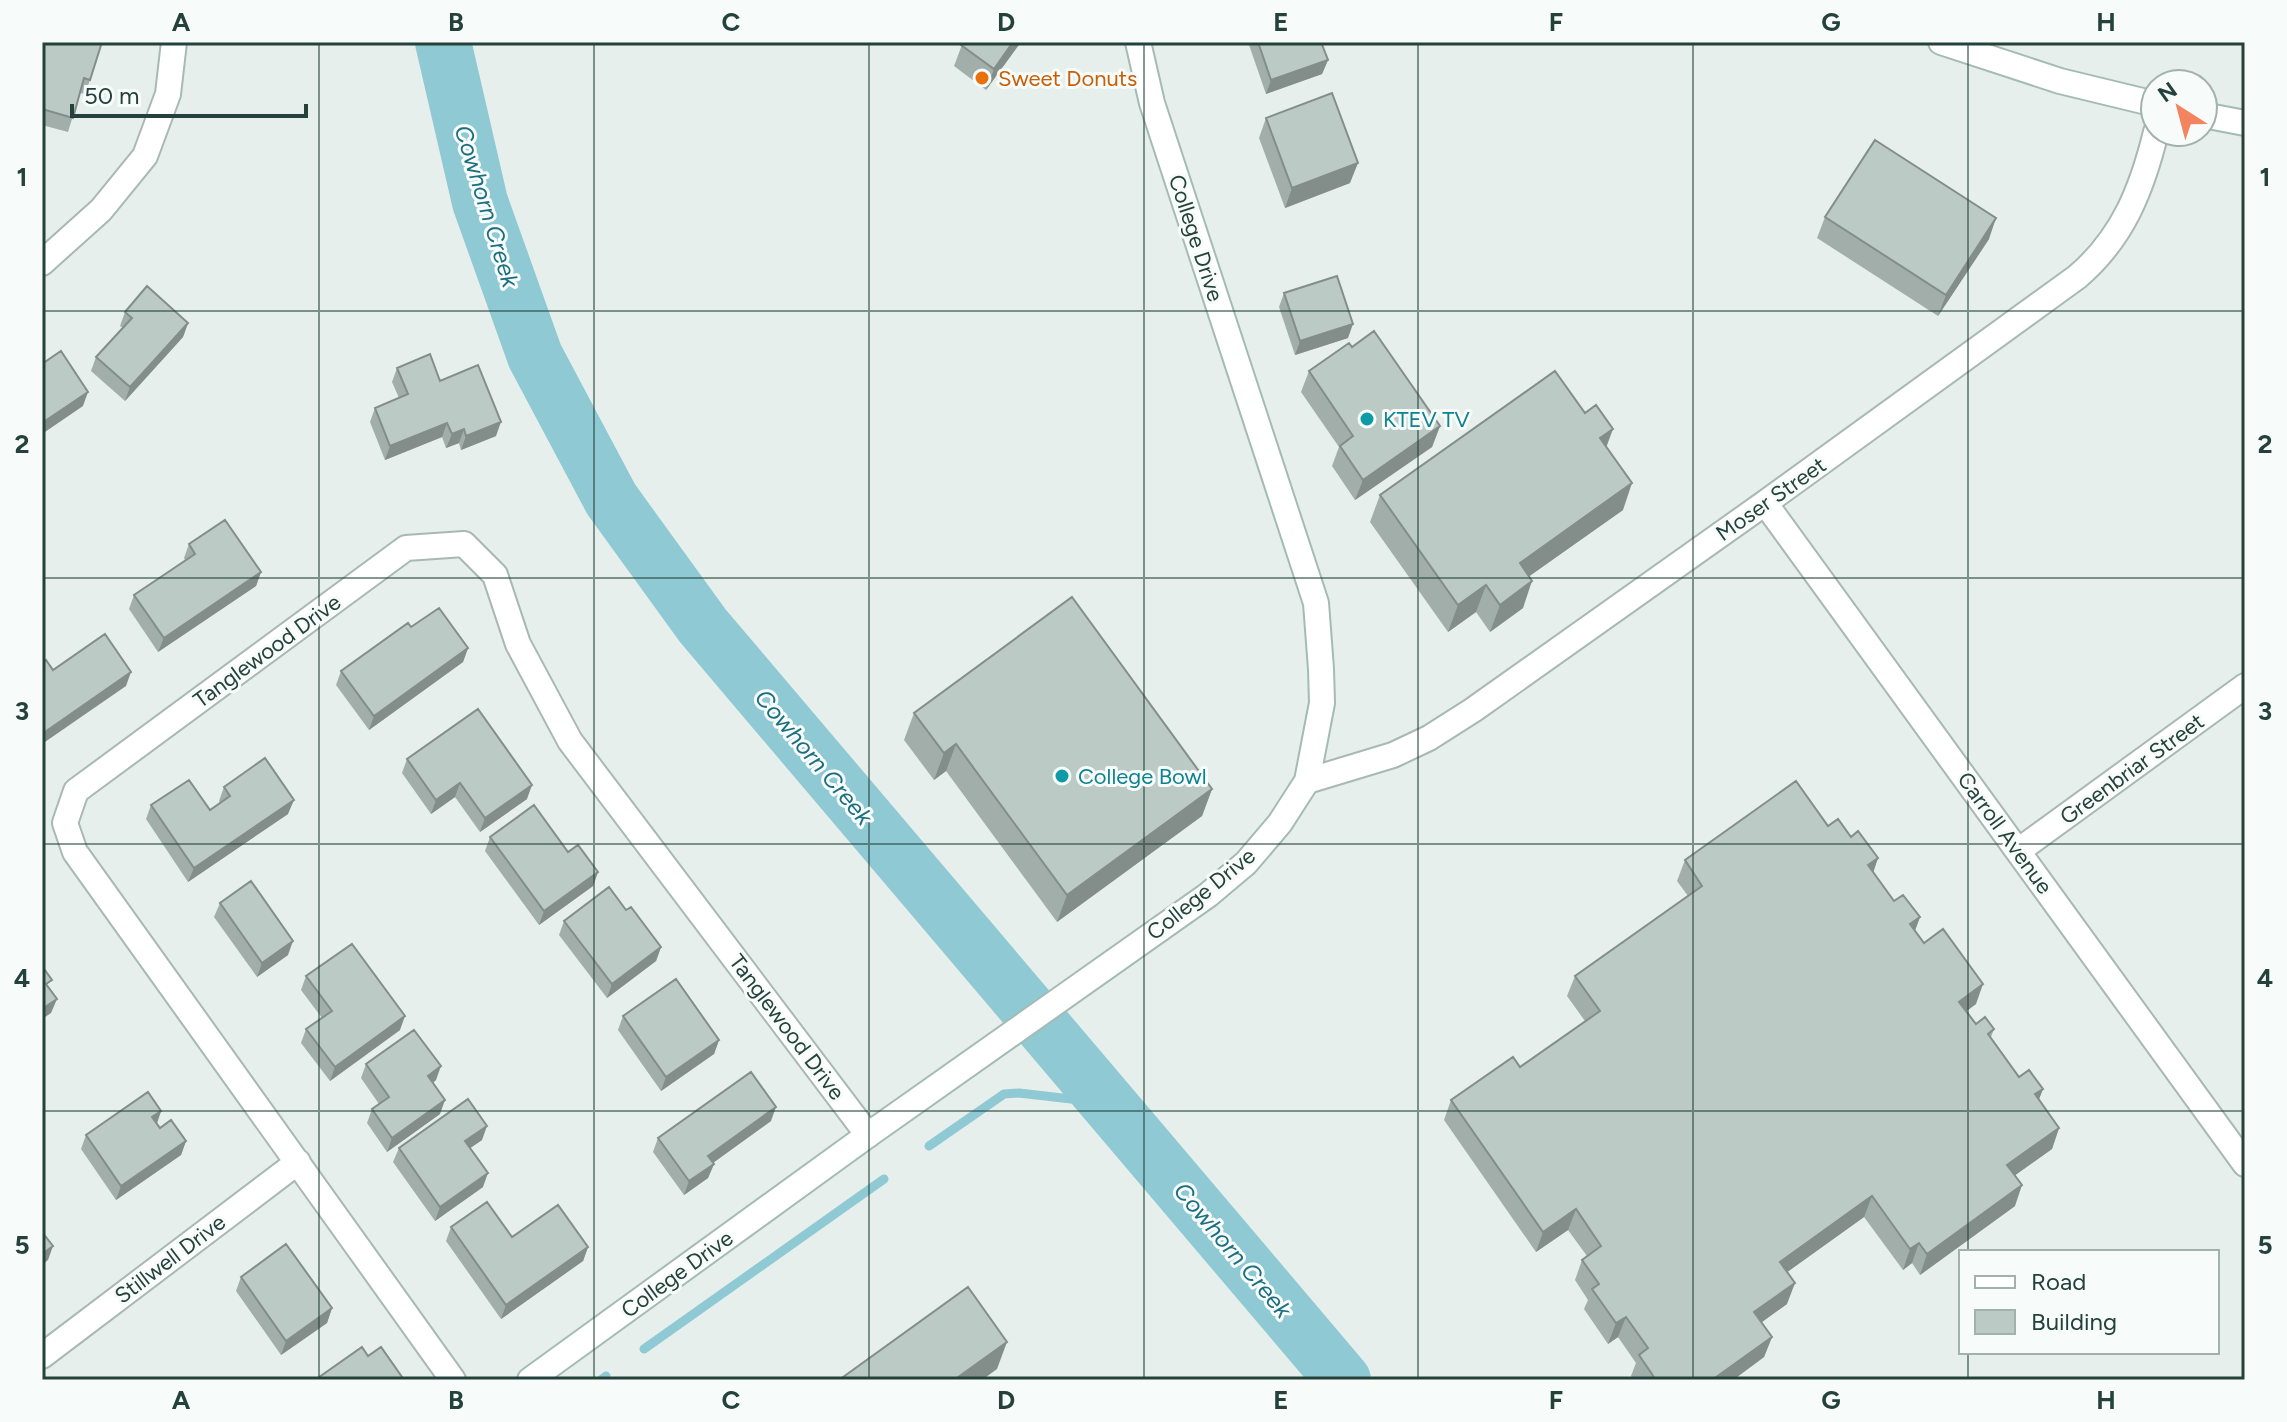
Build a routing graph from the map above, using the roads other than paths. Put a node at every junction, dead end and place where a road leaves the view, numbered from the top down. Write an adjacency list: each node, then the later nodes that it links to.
1 (174, 42): 8 (street)
2 (1138, 42): 11 (street, College Drive)
3 (1941, 42): 4 (street)
4 (2139, 100)
5 (2219, 118): 6 (street)
6 (2245, 123)
7 (2152, 148): 9 (street, Moser Street)
8 (42, 263)
9 (1765, 503): 11 (street, Moser Street); 12 (street, Carroll Avenue)
10 (2245, 686): 12 (street, Greenbriar Street)
11 (1307, 781): 13 (street, College Drive)
12 (2018, 851): 15 (street, Carroll Avenue)
13 (868, 1135): 14 (street, Tanglewood Drive); 18 (street, College Drive)
14 (298, 1162): 16 (street, Stillwell Drive); 17 (street, Tanglewood Drive)
15 (2245, 1164)
16 (42, 1356)
17 (453, 1380)
18 (530, 1380)

